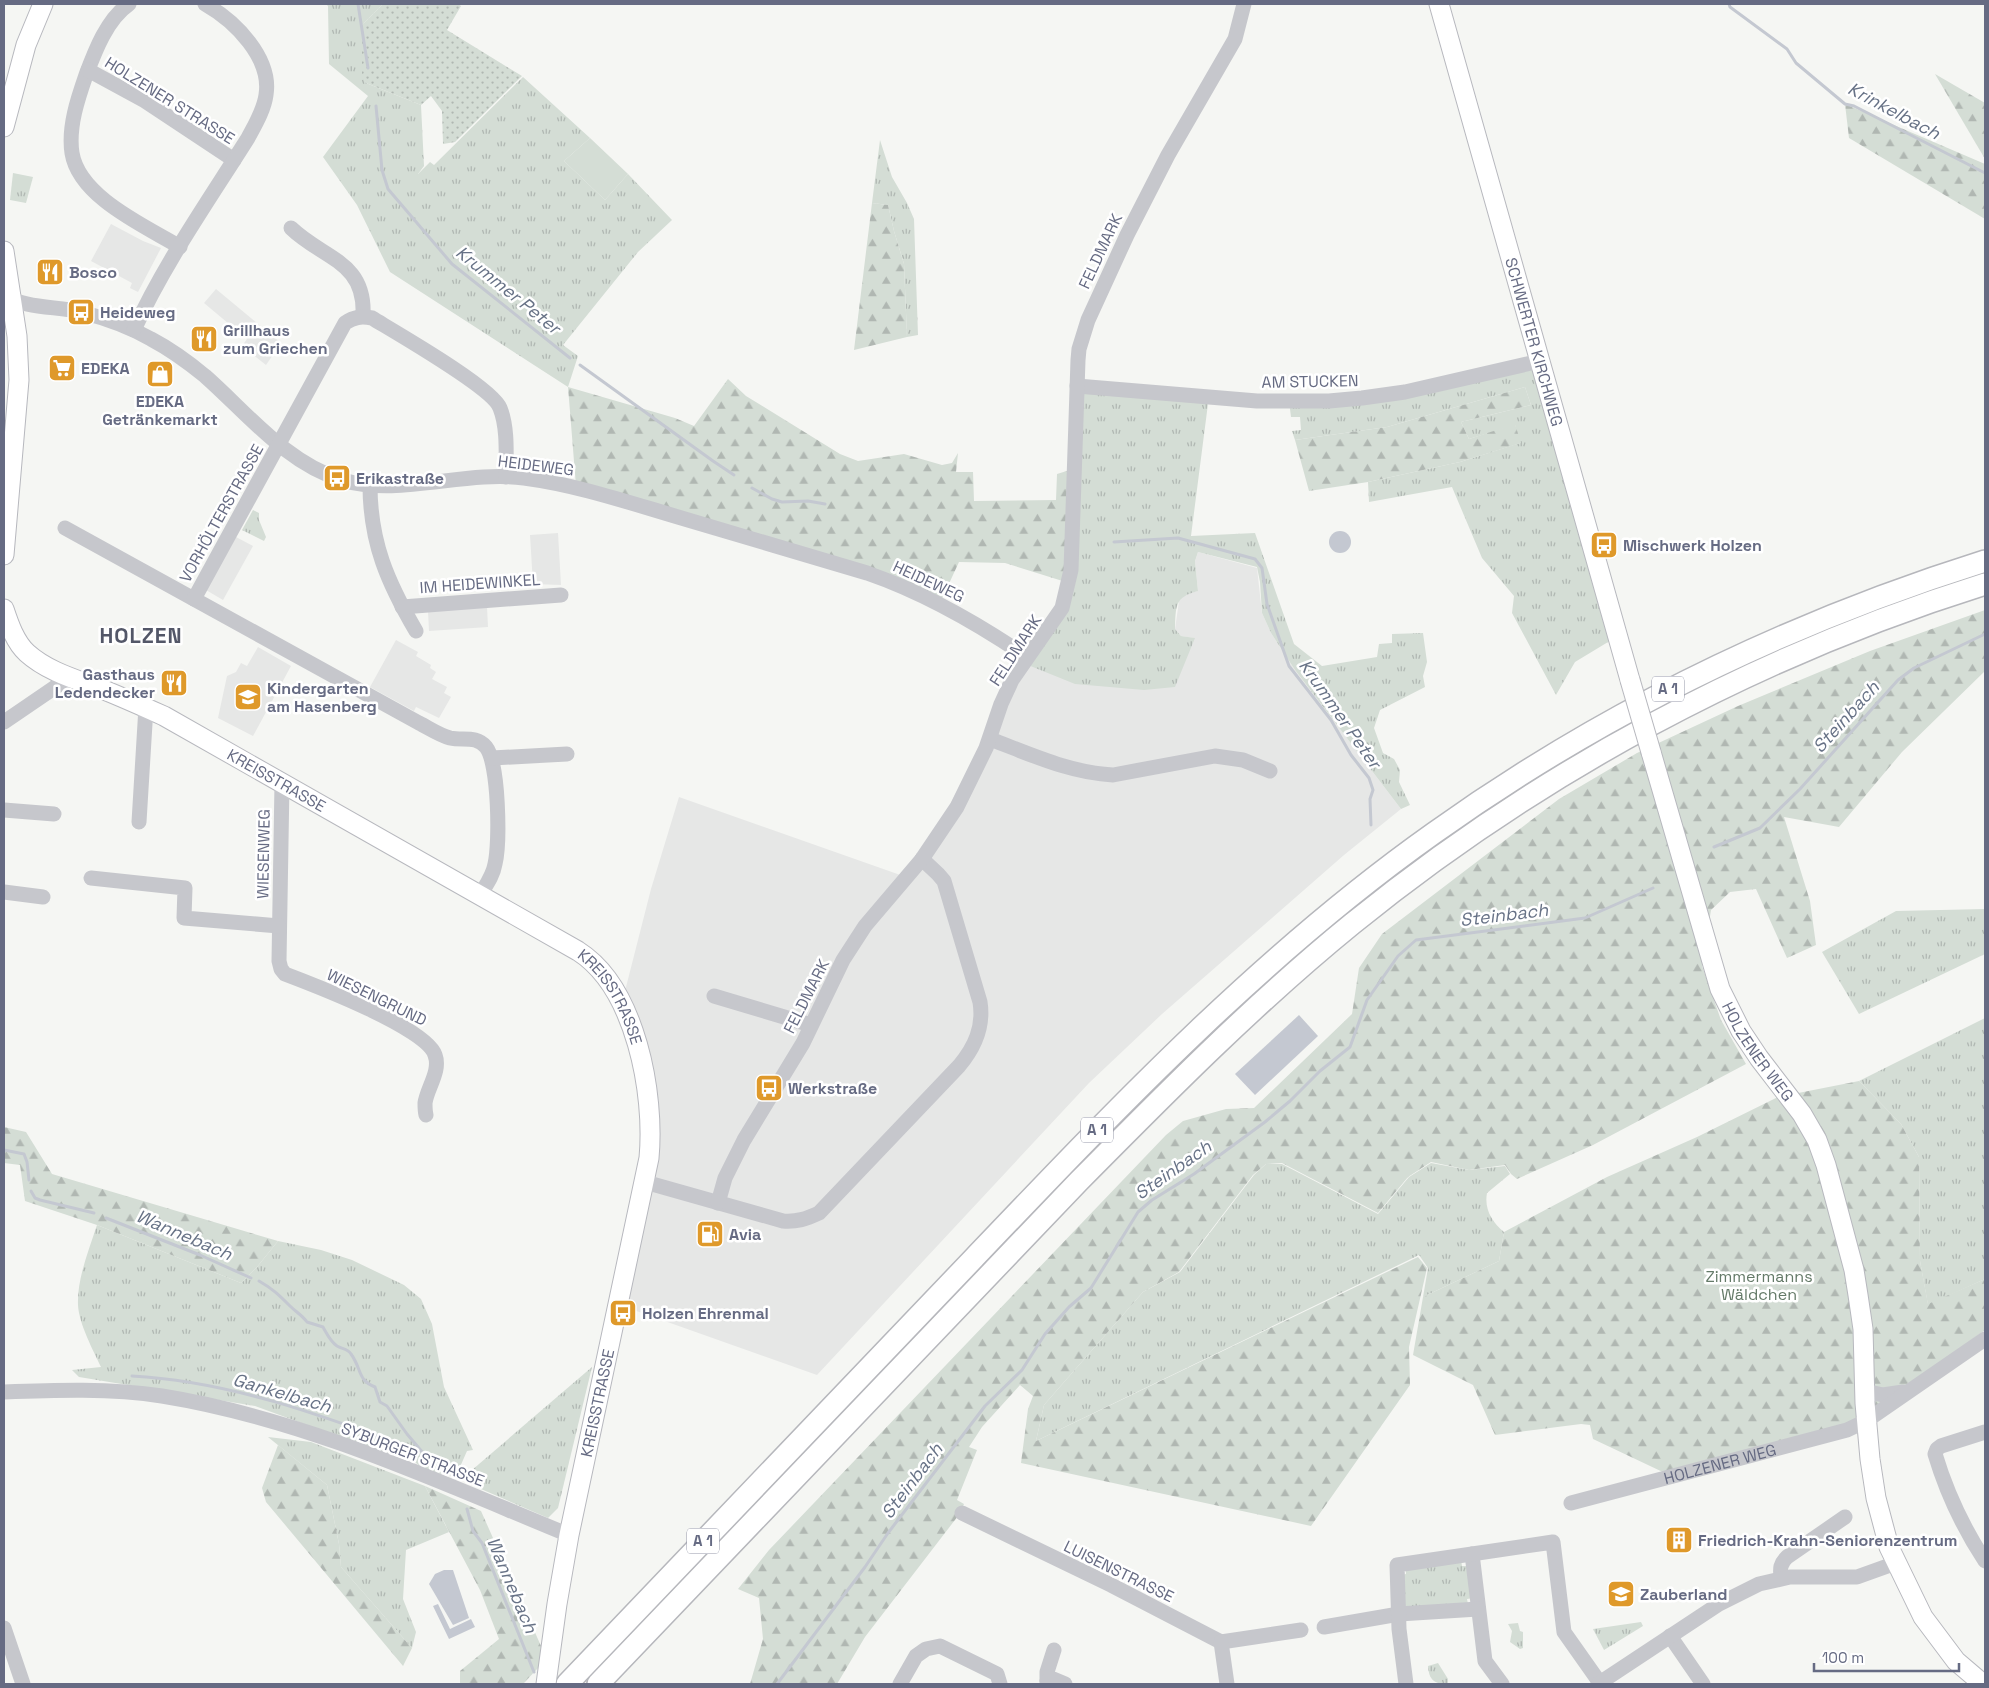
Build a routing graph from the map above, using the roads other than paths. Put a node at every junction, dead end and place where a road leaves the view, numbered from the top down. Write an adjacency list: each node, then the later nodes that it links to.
1 (43, 4): 7 (main road)
2 (129, 4): 6 (street, HOLZENER STRASSE)
3 (205, 4): 8 (street, HOLZENER STRASSE)
4 (1244, 4): 16 (street, FELDMARK)
5 (1439, 4): 15 (main road, SCHWERTER KIRCHWEG)
6 (88, 70): 8 (street, HOLZENER STRASSE); 10 (street, HOLZENER STRASSE)
7 (4, 127)
8 (234, 160): 10 (street, HOLZENER STRASSE)
9 (291, 228): 13 (street)
10 (180, 247): 14 (street, HOLZENER STRASSE)
11 (4, 252): 12 (main road)
12 (8, 297): 14 (street, HEIDEWEG); 18 (main road)
13 (362, 316): 17 (street); 19 (street)
14 (134, 330): 17 (street, HEIDEWEG)
15 (1540, 361): 16 (street, AM STUCKEN); 32 (main road, SCHWERTER KIRCHWEG)
16 (1077, 386): 30 (street, FELDMARK)
17 (278, 444): 20 (street, HEIDEWEG); 26 (street, VORHÖLTERSTRASSE)
18 (9, 452): 22 (main road)
19 (506, 477): 20 (street, HEIDEWEG); 30 (street, HEIDEWEG)
20 (370, 486): 27 (street)
21 (65, 528): 26 (street, VORHÖLTERSTRASSE)
22 (4, 555)
23 (1985, 561): 76 (highway, A 1)
24 (1985, 584): 80 (highway, A 1)
25 (561, 595): 27 (street, IM HEIDEWINKEL)
26 (194, 599): 37 (street, VORHÖLTERSTRASSE)
27 (402, 607): 29 (street)
28 (4, 609): 31 (main road, KREISSTRASSE)
29 (416, 631)
30 (1027, 657): 35 (street, FELDMARK)
31 (70, 677): 33 (main road, KREISSTRASSE); 34 (street)
32 (1630, 680): 55 (main road, HOLZENER WEG, bridge)
33 (146, 707): 39 (main road, KREISSTRASSE); 42 (street)
34 (4, 722)
35 (990, 739): 38 (street); 43 (street, FELDMARK)
36 (567, 754): 37 (street)
37 (492, 758): 46 (street)
38 (1270, 771)
39 (282, 783): 46 (main road, KREISSTRASSE); 48 (street, WIESENWEG)
40 (4, 810): 41 (street)
41 (54, 814)
42 (139, 822)
43 (922, 859): 50 (street, FELDMARK); 53 (street)
44 (90, 878): 48 (street)
45 (4, 892): 47 (street)
46 (480, 895): 52 (main road, KREISSTRASSE)
47 (43, 897)
48 (279, 926): 51 (street, WIESENGRUND)
49 (714, 996): 50 (street)
50 (811, 1025): 53 (street, FELDMARK)
51 (426, 1115)
52 (645, 1182): 53 (street); 63 (main road, KREISSTRASSE)
53 (718, 1202)
54 (1985, 1339): 57 (street)
55 (1865, 1391): 57 (street); 58 (main road, HOLZENER WEG)
56 (4, 1392): 63 (street, SYBURGER STRASSE)
57 (1907, 1392): 58 (street)
58 (1866, 1421): 60 (street, HOLZENER WEG); 66 (main road, HOLZENER WEG)
59 (1985, 1432): 65 (street)
60 (1571, 1503)
61 (962, 1513): 74 (street, LUISENSTRASSE)
62 (1845, 1517): 67 (street)
63 (570, 1535): 79 (main road, KREISSTRASSE)
64 (1472, 1554): 68 (street); 69 (street); 87 (street)
65 (1985, 1561)
66 (1896, 1563): 67 (street); 89 (main road, HOLZENER WEG)
67 (1781, 1578): 73 (street)
68 (1478, 1609): 69 (street); 86 (street)
69 (1399, 1614): 70 (street); 85 (street)
70 (1324, 1627)
71 (4, 1628): 78 (street)
72 (1301, 1630): 74 (street)
73 (1670, 1636): 87 (street); 88 (street)
74 (1221, 1642): 84 (street)
75 (1054, 1650): 77 (street)
76 (570, 1680)
77 (1048, 1683): 83 (street)
78 (23, 1684)
79 (546, 1684)
80 (598, 1684)
81 (900, 1684): 82 (street)
82 (1000, 1684)
83 (1065, 1684)
84 (1227, 1684)
85 (1406, 1684)
86 (1502, 1684)
87 (1599, 1684)
88 (1703, 1684)
89 (1983, 1684)

